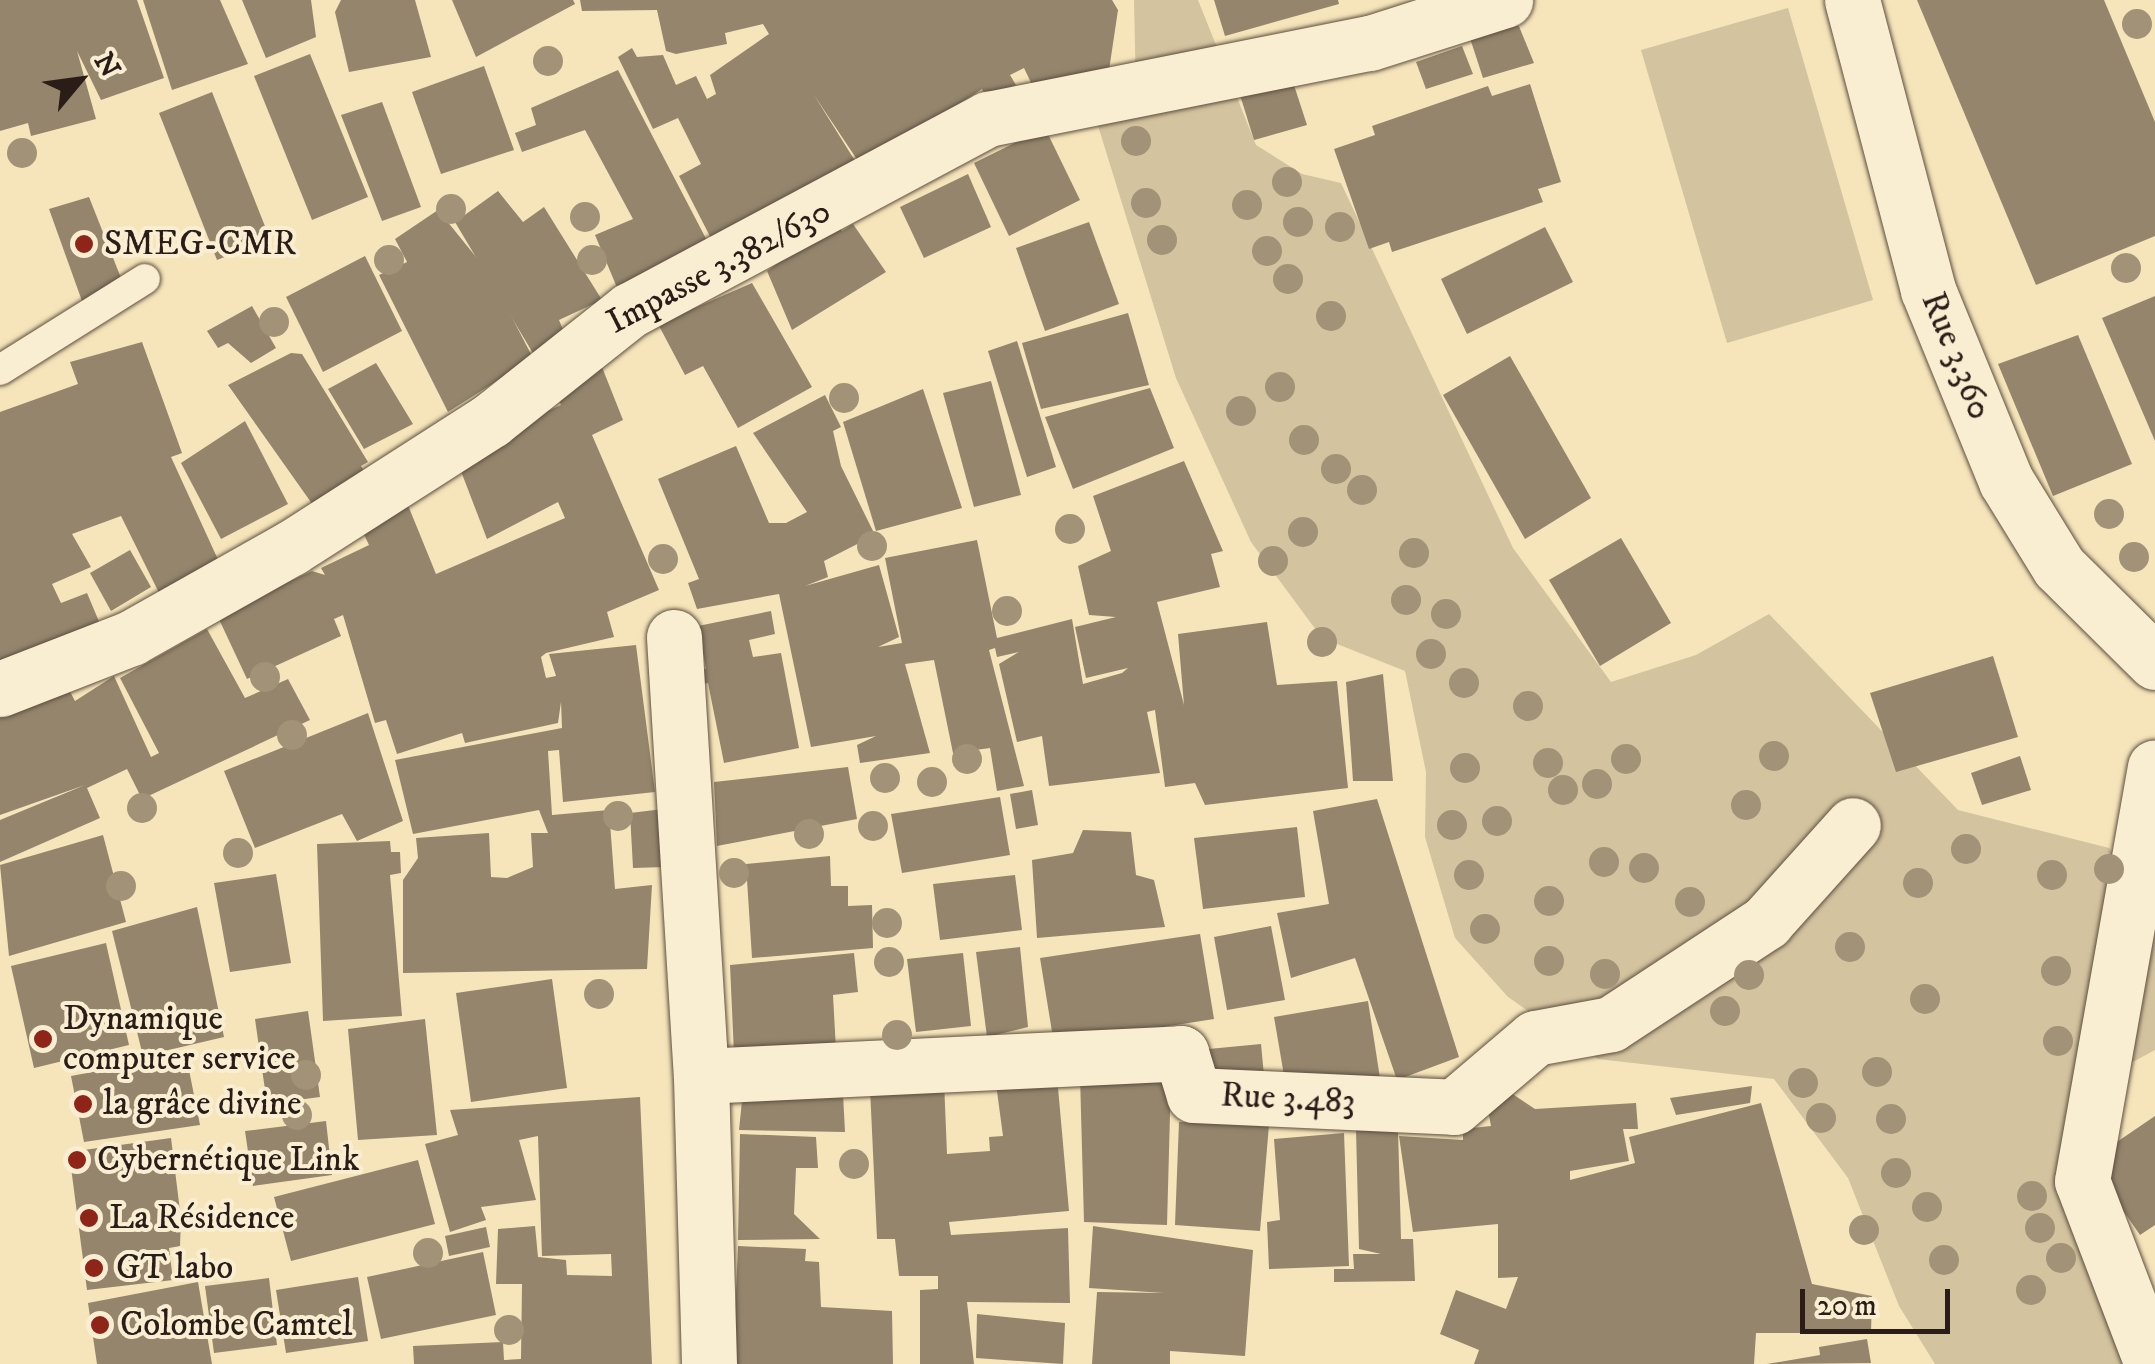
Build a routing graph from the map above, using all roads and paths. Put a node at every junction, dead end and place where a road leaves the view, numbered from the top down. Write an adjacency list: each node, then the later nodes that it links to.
1 (1505, 0): 7 (street, Impasse 3.382/630)
2 (1852, 0): 6 (street, Rue 3.360)
3 (144, 279): 4 (lane)
4 (0, 370)
5 (674, 637): 10 (street)
6 (2155, 662)
7 (0, 689)
8 (2155, 767): 12 (street)
9 (1853, 825): 10 (street, Rue 3.483)
10 (701, 1076): 11 (street)
11 (709, 1364)
12 (2152, 1364)

